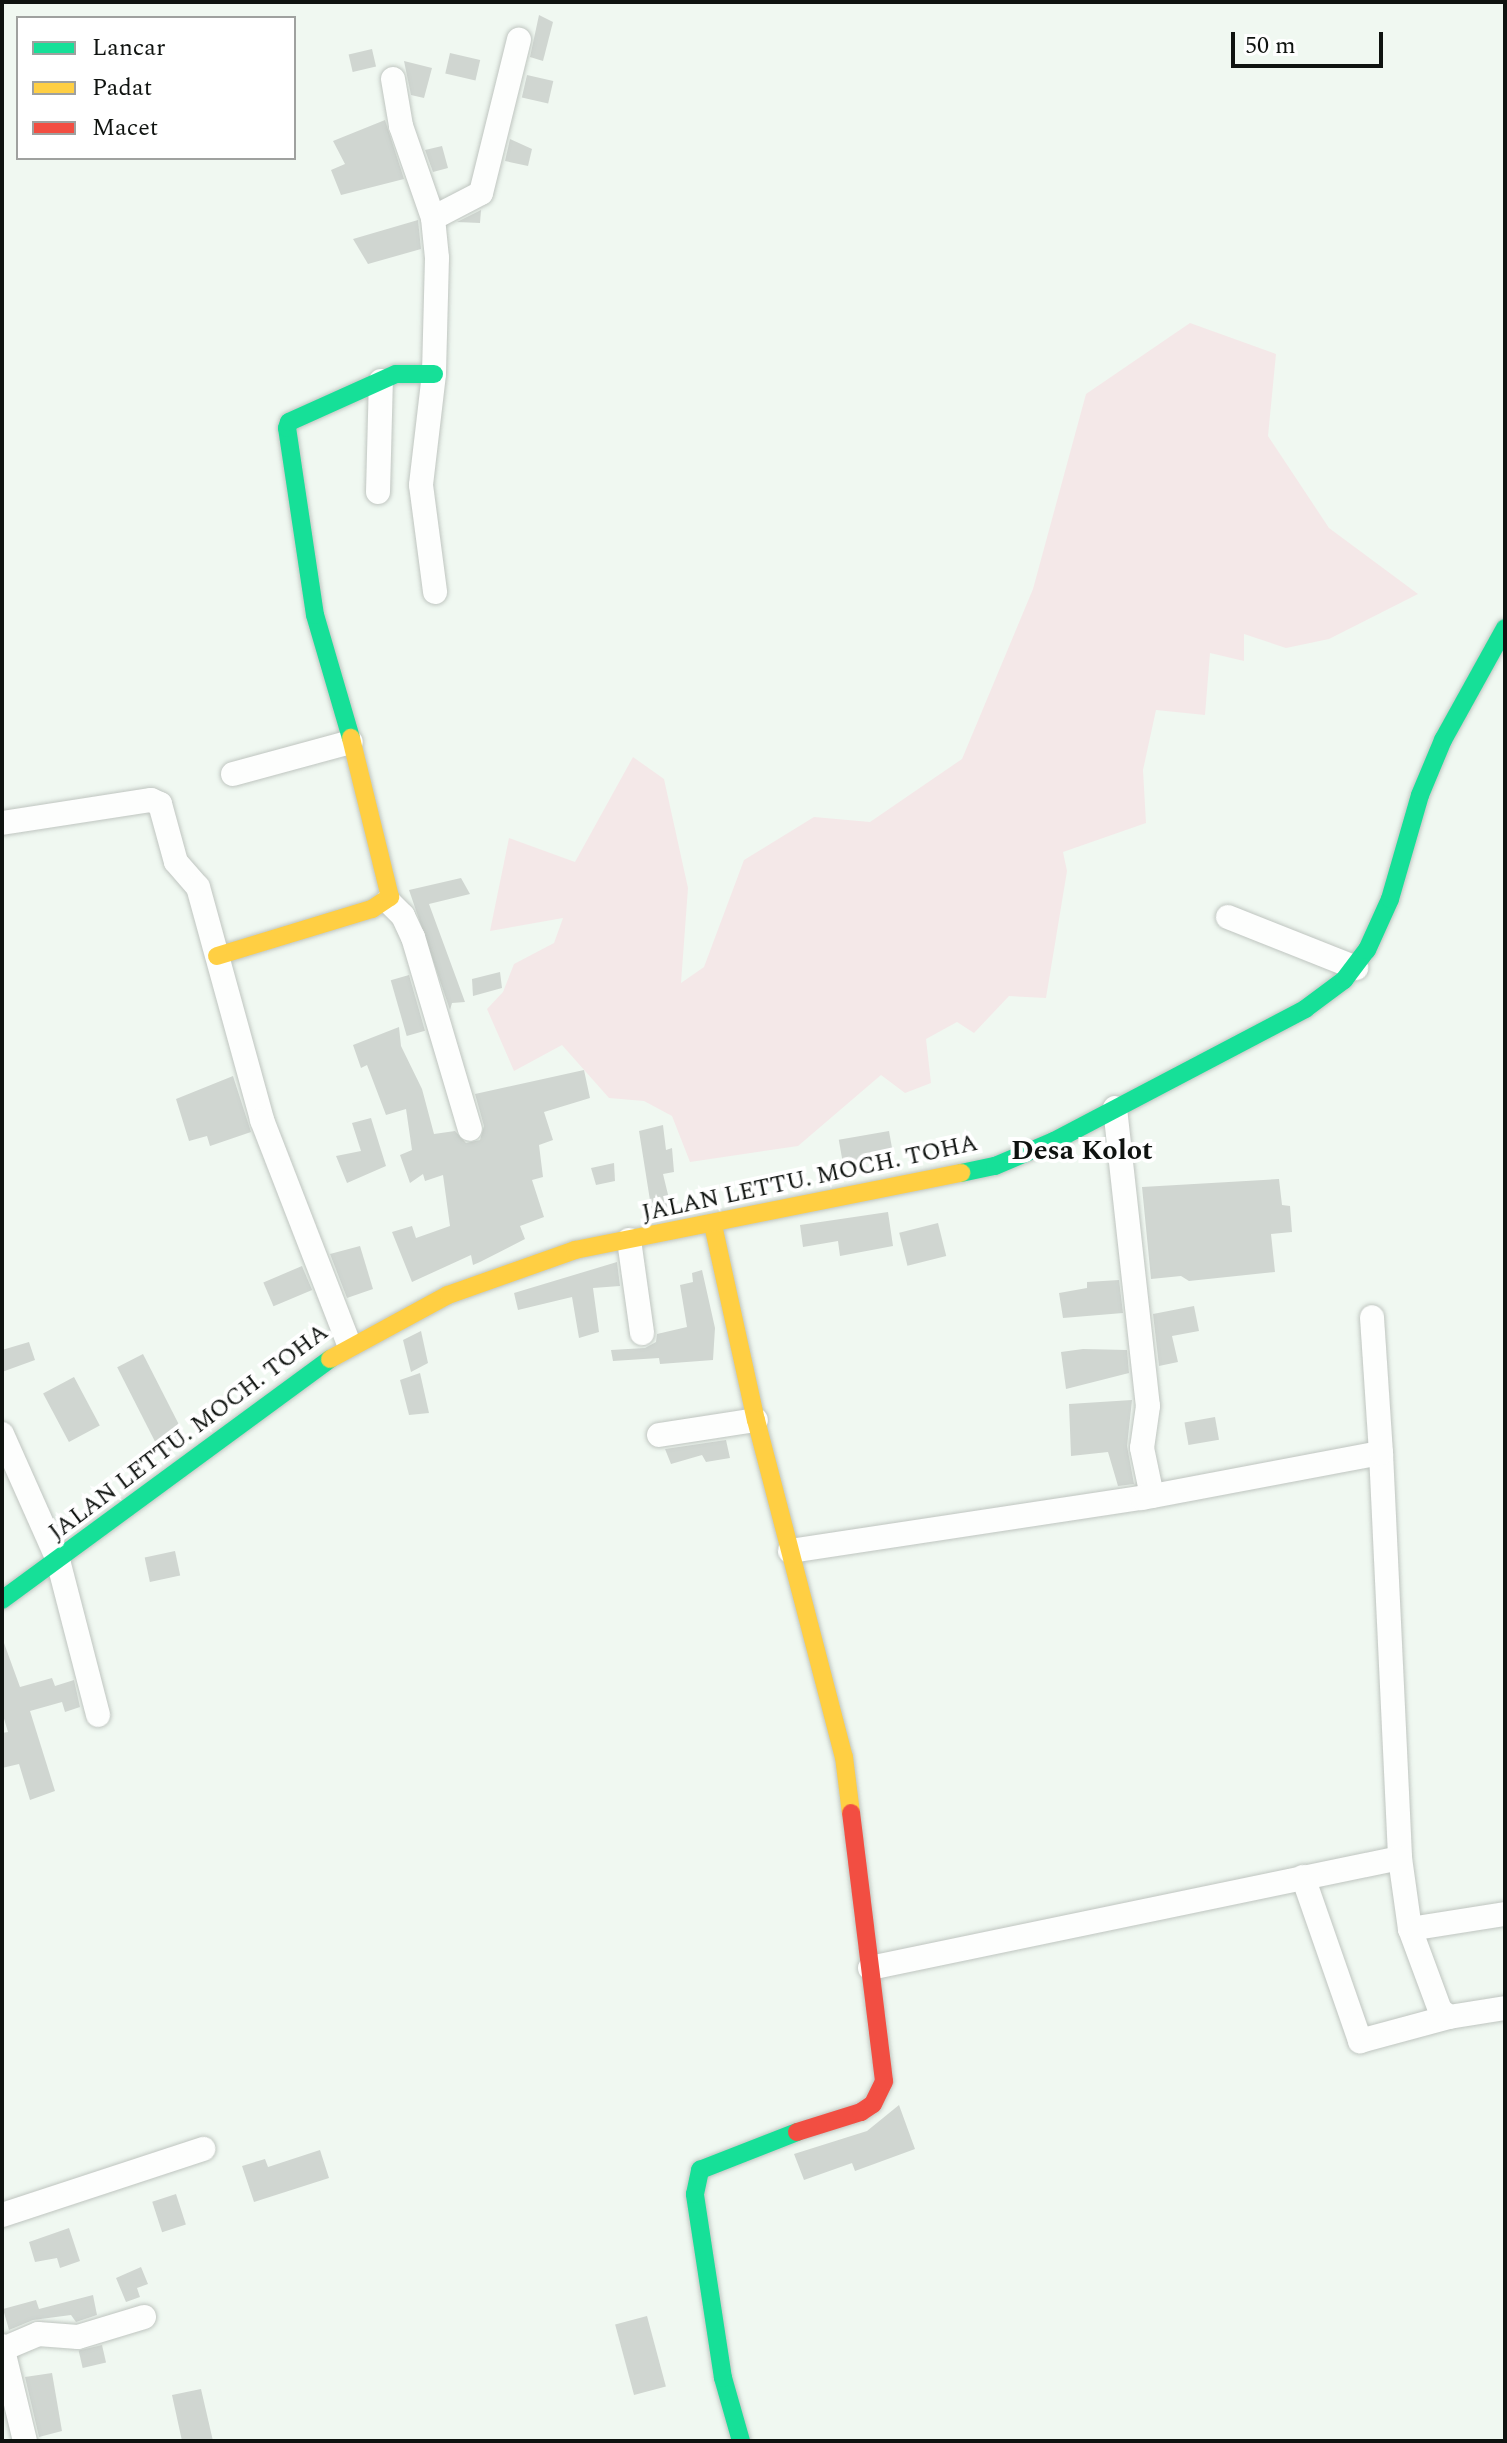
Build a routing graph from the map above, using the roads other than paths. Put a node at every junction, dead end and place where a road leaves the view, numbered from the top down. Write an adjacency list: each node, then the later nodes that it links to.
1 (519, 40): 3 (street)
2 (393, 79): 3 (street)
3 (433, 218): 4 (street)
4 (434, 374): 5 (street); 7 (street)
5 (381, 381): 6 (street); 9 (street)
6 (378, 492)
7 (435, 592)
8 (1505, 628): 15 (street, JALAN LETTU. MOCH. TOHA)
9 (351, 742): 10 (street); 12 (street)
10 (233, 774)
11 (2, 823): 14 (street)
12 (388, 901): 14 (street); 17 (street)
13 (1228, 917): 15 (street)
14 (217, 956): 22 (street)
15 (1356, 968): 16 (street, JALAN LETTU. MOCH. TOHA)
16 (1115, 1108): 18 (street, JALAN LETTU. MOCH. TOHA); 27 (street)
17 (470, 1129)
18 (713, 1225): 19 (street, JALAN LETTU. MOCH. TOHA); 23 (street)
19 (629, 1240): 21 (street); 22 (street, JALAN LETTU. MOCH. TOHA)
20 (1372, 1317): 26 (street)
21 (642, 1333)
22 (349, 1344): 29 (street, JALAN LETTU. MOCH. TOHA)
23 (756, 1420): 25 (street); 28 (street)
24 (2, 1434): 29 (street)
25 (659, 1435)
26 (1381, 1453): 27 (street); 32 (street)
27 (1152, 1496): 28 (street)
28 (790, 1551): 36 (street)
29 (58, 1560): 30 (street, JALAN LETTU. MOCH. TOHA); 31 (street)
30 (2, 1600)
31 (98, 1715)
32 (1400, 1858): 33 (street); 35 (street)
33 (1303, 1877): 36 (street); 38 (street)
34 (1505, 1914): 35 (street)
35 (1410, 1929): 38 (street)
36 (870, 1968): 44 (street)
37 (1503, 2014): 38 (street)
38 (1449, 2017)
39 (203, 2149): 40 (street)
40 (2, 2215)
41 (144, 2317): 42 (street)
42 (2, 2347): 43 (street)
43 (25, 2441)
44 (741, 2441)

